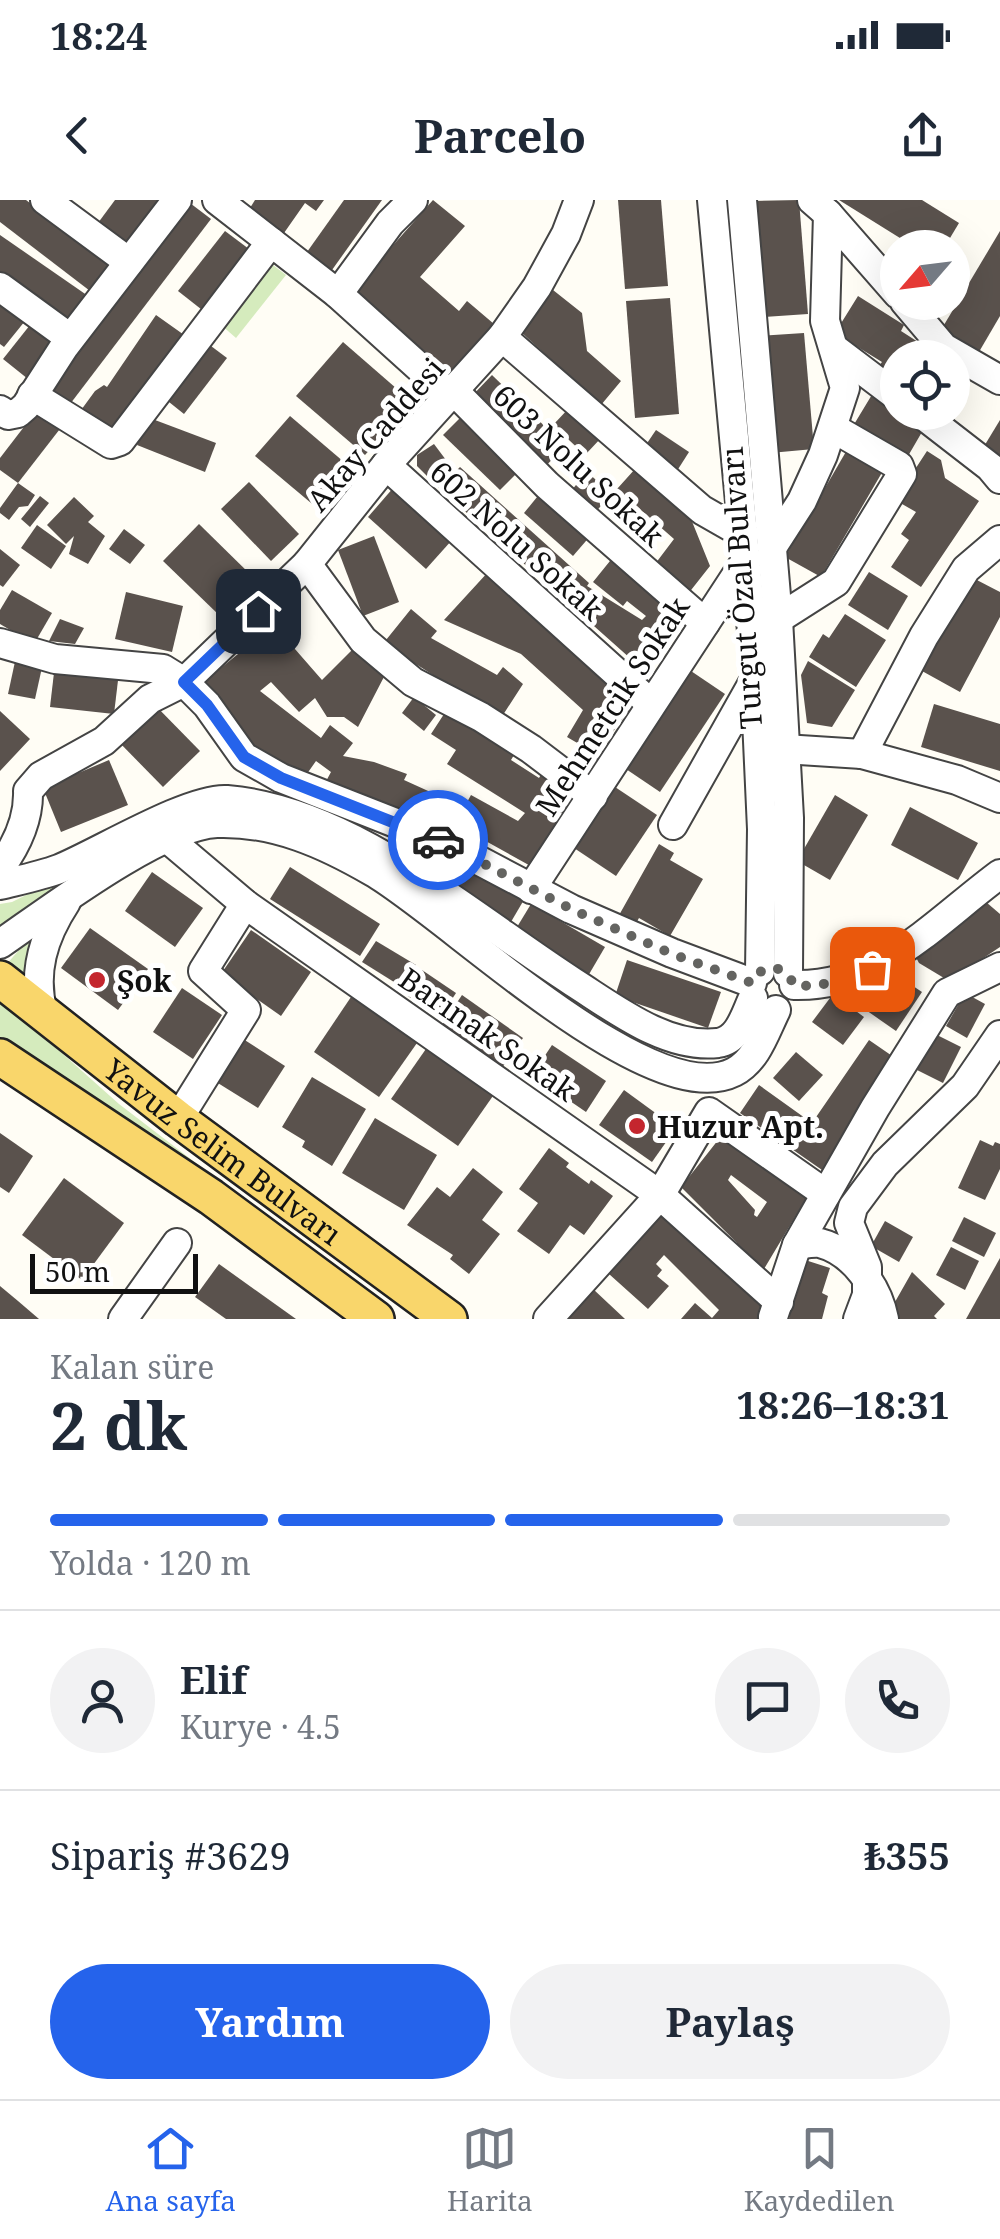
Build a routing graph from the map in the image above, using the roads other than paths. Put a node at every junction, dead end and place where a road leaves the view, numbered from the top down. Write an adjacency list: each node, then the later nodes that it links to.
1 (44, 200): 10 (street)
2 (176, 200): 10 (street)
3 (217, 200): 9 (street, 603 Nolu Sokak)
4 (412, 200): 13 (street)
5 (578, 200): 15 (street, Akay Caddesi)
6 (712, 200): 28 (street, Turgut Özal Bulvarı)
7 (742, 200): 28 (street, Turgut Özal Bulvarı)
8 (820, 207): 11 (street); 17 (street, Mehmetcik Sokak)
9 (271, 242): 13 (street, 603 Nolu Sokak); 21 (street)
10 (128, 262): 16 (street)
11 (880, 274)
12 (0, 287): 16 (street)
13 (338, 294): 20 (street, 603 Nolu Sokak)
14 (920, 320): 18 (street)
15 (502, 336): 20 (street, Akay Caddesi); 28 (street)
16 (70, 338): 21 (street)
17 (836, 350): 19 (street); 23 (street, Mehmetcik Sokak)
18 (1000, 380)
19 (880, 383)
20 (453, 394): 25 (street, Akay Caddesi); 31 (street, 603 Nolu Sokak)
21 (32, 396): 22 (street)
22 (0, 410)
23 (833, 428): 28 (street, Mehmetcik Sokak); 30 (street)
24 (943, 430): 26 (street)
25 (386, 465): 29 (street, Akay Caddesi); 35 (street, 602 Nolu Sokak)
26 (1000, 480)
27 (1000, 540): 37 (street)
28 (755, 546): 30 (street, Turgut Özal Bulvarı); 31 (street, Mehmetcik Sokak); 33 (street, Turgut Özal Bulvarı)
29 (307, 564): 34 (street, Akay Caddesi); 38 (street)
30 (778, 619): 36 (street, Turgut Özal Bulvarı)
31 (705, 622): 35 (street, Mehmetcik Sokak)
32 (0, 643): 34 (street)
33 (755, 679): 40 (street); 51 (street, Turgut Özal Bulvarı)
34 (184, 682): 42 (street, Akay Caddesi); 45 (street)
35 (650, 704): 38 (street, Mehmetcik Sokak)
36 (784, 749): 37 (street); 51 (street, Turgut Özal Bulvarı)
37 (862, 754): 39 (street)
38 (593, 796): 45 (street, Mehmetcik Sokak)
39 (1000, 798)
40 (673, 824)
41 (162, 830): 44 (street, Turgut Özal Bulvarı); 46 (street, Turgut Özal Bulvarı); 47 (street, Barınak Sokak); 51 (street, Turgut Özal Bulvarı)
42 (0, 868)
43 (1000, 874): 51 (street)
44 (0, 885)
45 (531, 889): 51 (street)
46 (69, 897): 48 (street, Turgut Özal Bulvarı); 52 (street)
47 (245, 904): 55 (street); 57 (street, Barınak Sokak)
48 (0, 944)
49 (1000, 967): 56 (street)
50 (0, 979): 52 (main road, Yavuz Selim Bulvarı)
51 (770, 987)
52 (43, 1014): 55 (main road, Yavuz Selim Bulvarı)
53 (1000, 1035): 60 (street)
54 (0, 1056): 63 (main road, Yavuz Selim Bulvarı)
55 (178, 1119): 64 (main road, Yavuz Selim Bulvarı)
56 (826, 1194): 57 (street); 59 (street)
57 (660, 1195): 61 (street, Barınak Sokak); 65 (street)
58 (177, 1243): 62 (street)
59 (797, 1246): 60 (street); 61 (street)
60 (867, 1279): 66 (street); 67 (street)
61 (776, 1310)
62 (123, 1319)
63 (376, 1319)
64 (449, 1319)
65 (548, 1319)
66 (858, 1319)
67 (884, 1319)

